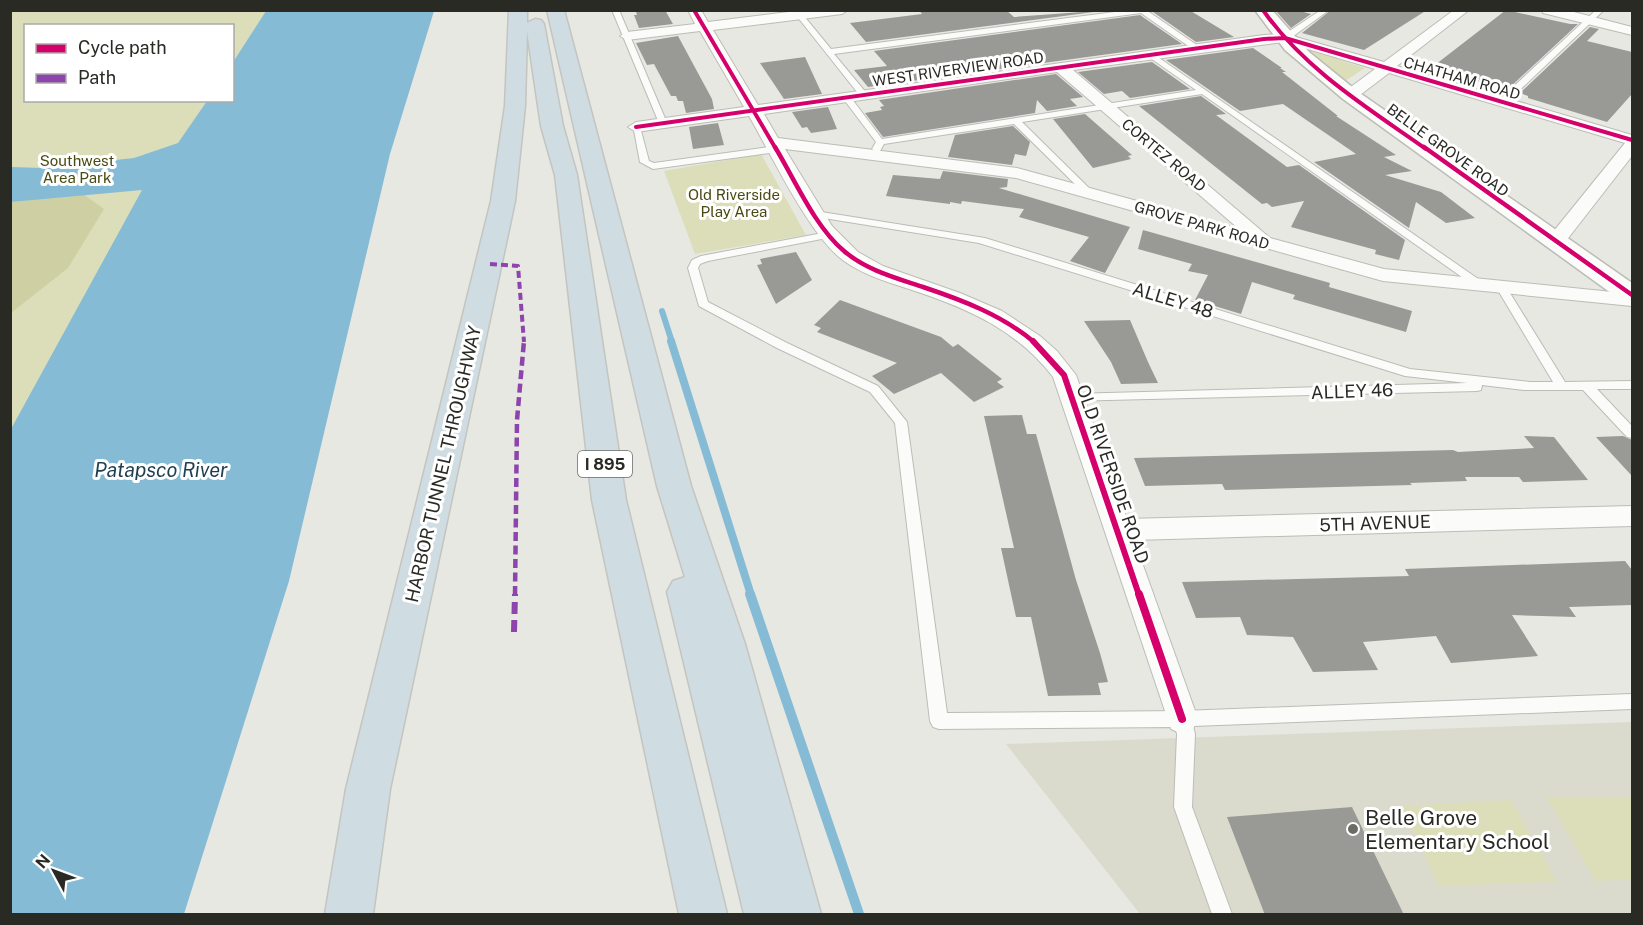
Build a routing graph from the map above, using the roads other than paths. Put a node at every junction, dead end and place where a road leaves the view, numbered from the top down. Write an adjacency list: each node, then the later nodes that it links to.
1 (518, 10): 56 (highway, HARBOR TUNNEL THROUGHWAY)
2 (531, 10): 57 (highway, I 895)
3 (555, 10): 51 (highway)
4 (615, 10): 16 (lane)
5 (842, 10): 12 (street)
6 (1263, 10): 17 (main road, BELLE GROVE ROAD)
7 (1326, 10): 17 (lane)
8 (1463, 10): 22 (street)
9 (1548, 10): 14 (street)
10 (1601, 10): 14 (lane)
11 (1146, 11): 18 (lane); 19 (lane)
12 (797, 13): 13 (street); 19 (lane)
13 (699, 19): 16 (street); 29 (street, OLD RIVERSIDE ROAD)
14 (1590, 21): 15 (street); 27 (lane)
15 (1632, 31)
16 (627, 36): 31 (lane)
17 (1285, 38): 18 (street, WEST RIVERVIEW ROAD); 22 (street, CHATHAM ROAD); 25 (main road, BELLE GROVE ROAD)
18 (1197, 48): 20 (street, WEST RIVERVIEW ROAD)
19 (829, 52): 24 (lane)
20 (1152, 55): 21 (street, WEST RIVERVIEW ROAD); 23 (lane)
21 (1060, 68): 24 (street, WEST RIVERVIEW ROAD); 28 (street, CORTEZ ROAD)
22 (1386, 68): 25 (street); 27 (street, CHATHAM ROAD)
23 (1204, 91): 28 (lane); 42 (lane)
24 (864, 95): 26 (street, WEST RIVERVIEW ROAD)
25 (1350, 95): 40 (main road, BELLE GROVE ROAD)
26 (846, 97): 29 (street, WEST RIVERVIEW ROAD); 36 (lane)
27 (1502, 102): 33 (street, CHATHAM ROAD)
28 (1106, 106): 30 (lane); 41 (street, CORTEZ ROAD)
29 (754, 110): 31 (street, WEST RIVERVIEW ROAD); 34 (street, OLD RIVERSIDE ROAD)
30 (1016, 121): 36 (lane); 37 (lane)
31 (663, 123): 32 (street, WEST RIVERVIEW ROAD)
32 (636, 127): 34 (lane)
33 (1632, 140)
34 (775, 145): 36 (street, GROVE PARK ROAD); 38 (street, OLD RIVERSIDE ROAD)
35 (1632, 145): 40 (street)
36 (877, 148): 37 (street, GROVE PARK ROAD)
37 (1089, 194): 41 (street, GROVE PARK ROAD)
38 (815, 214): 39 (street, OLD RIVERSIDE ROAD); 48 (lane, ALLEY 48)
39 (828, 235): 49 (street, OLD RIVERSIDE ROAD); 55 (lane)
40 (1555, 242): 44 (main road, BELLE GROVE ROAD)
41 (1268, 243): 42 (street, GROVE PARK ROAD)
42 (1480, 285): 43 (street, GROVE PARK ROAD)
43 (1501, 287): 44 (street, GROVE PARK ROAD); 45 (lane)
44 (1632, 298)
45 (1561, 385): 46 (lane, ALLEY 46); 48 (lane, ALLEY 46)
46 (1586, 385): 47 (lane, ALLEY 46); 50 (lane)
47 (1632, 385)
48 (1531, 386): 49 (lane, ALLEY 46)
49 (1071, 398): 53 (street, OLD RIVERSIDE ROAD)
50 (1632, 434)
51 (674, 486): 58 (highway); 59 (highway)
52 (1632, 516): 53 (street, 5TH AVENUE)
53 (1117, 530): 55 (street, OLD RIVERSIDE ROAD)
54 (1632, 702): 55 (lane)
55 (1182, 719): 60 (lane)
56 (349, 915)
57 (703, 915)
58 (768, 915)
59 (797, 915)
60 (1222, 915)

